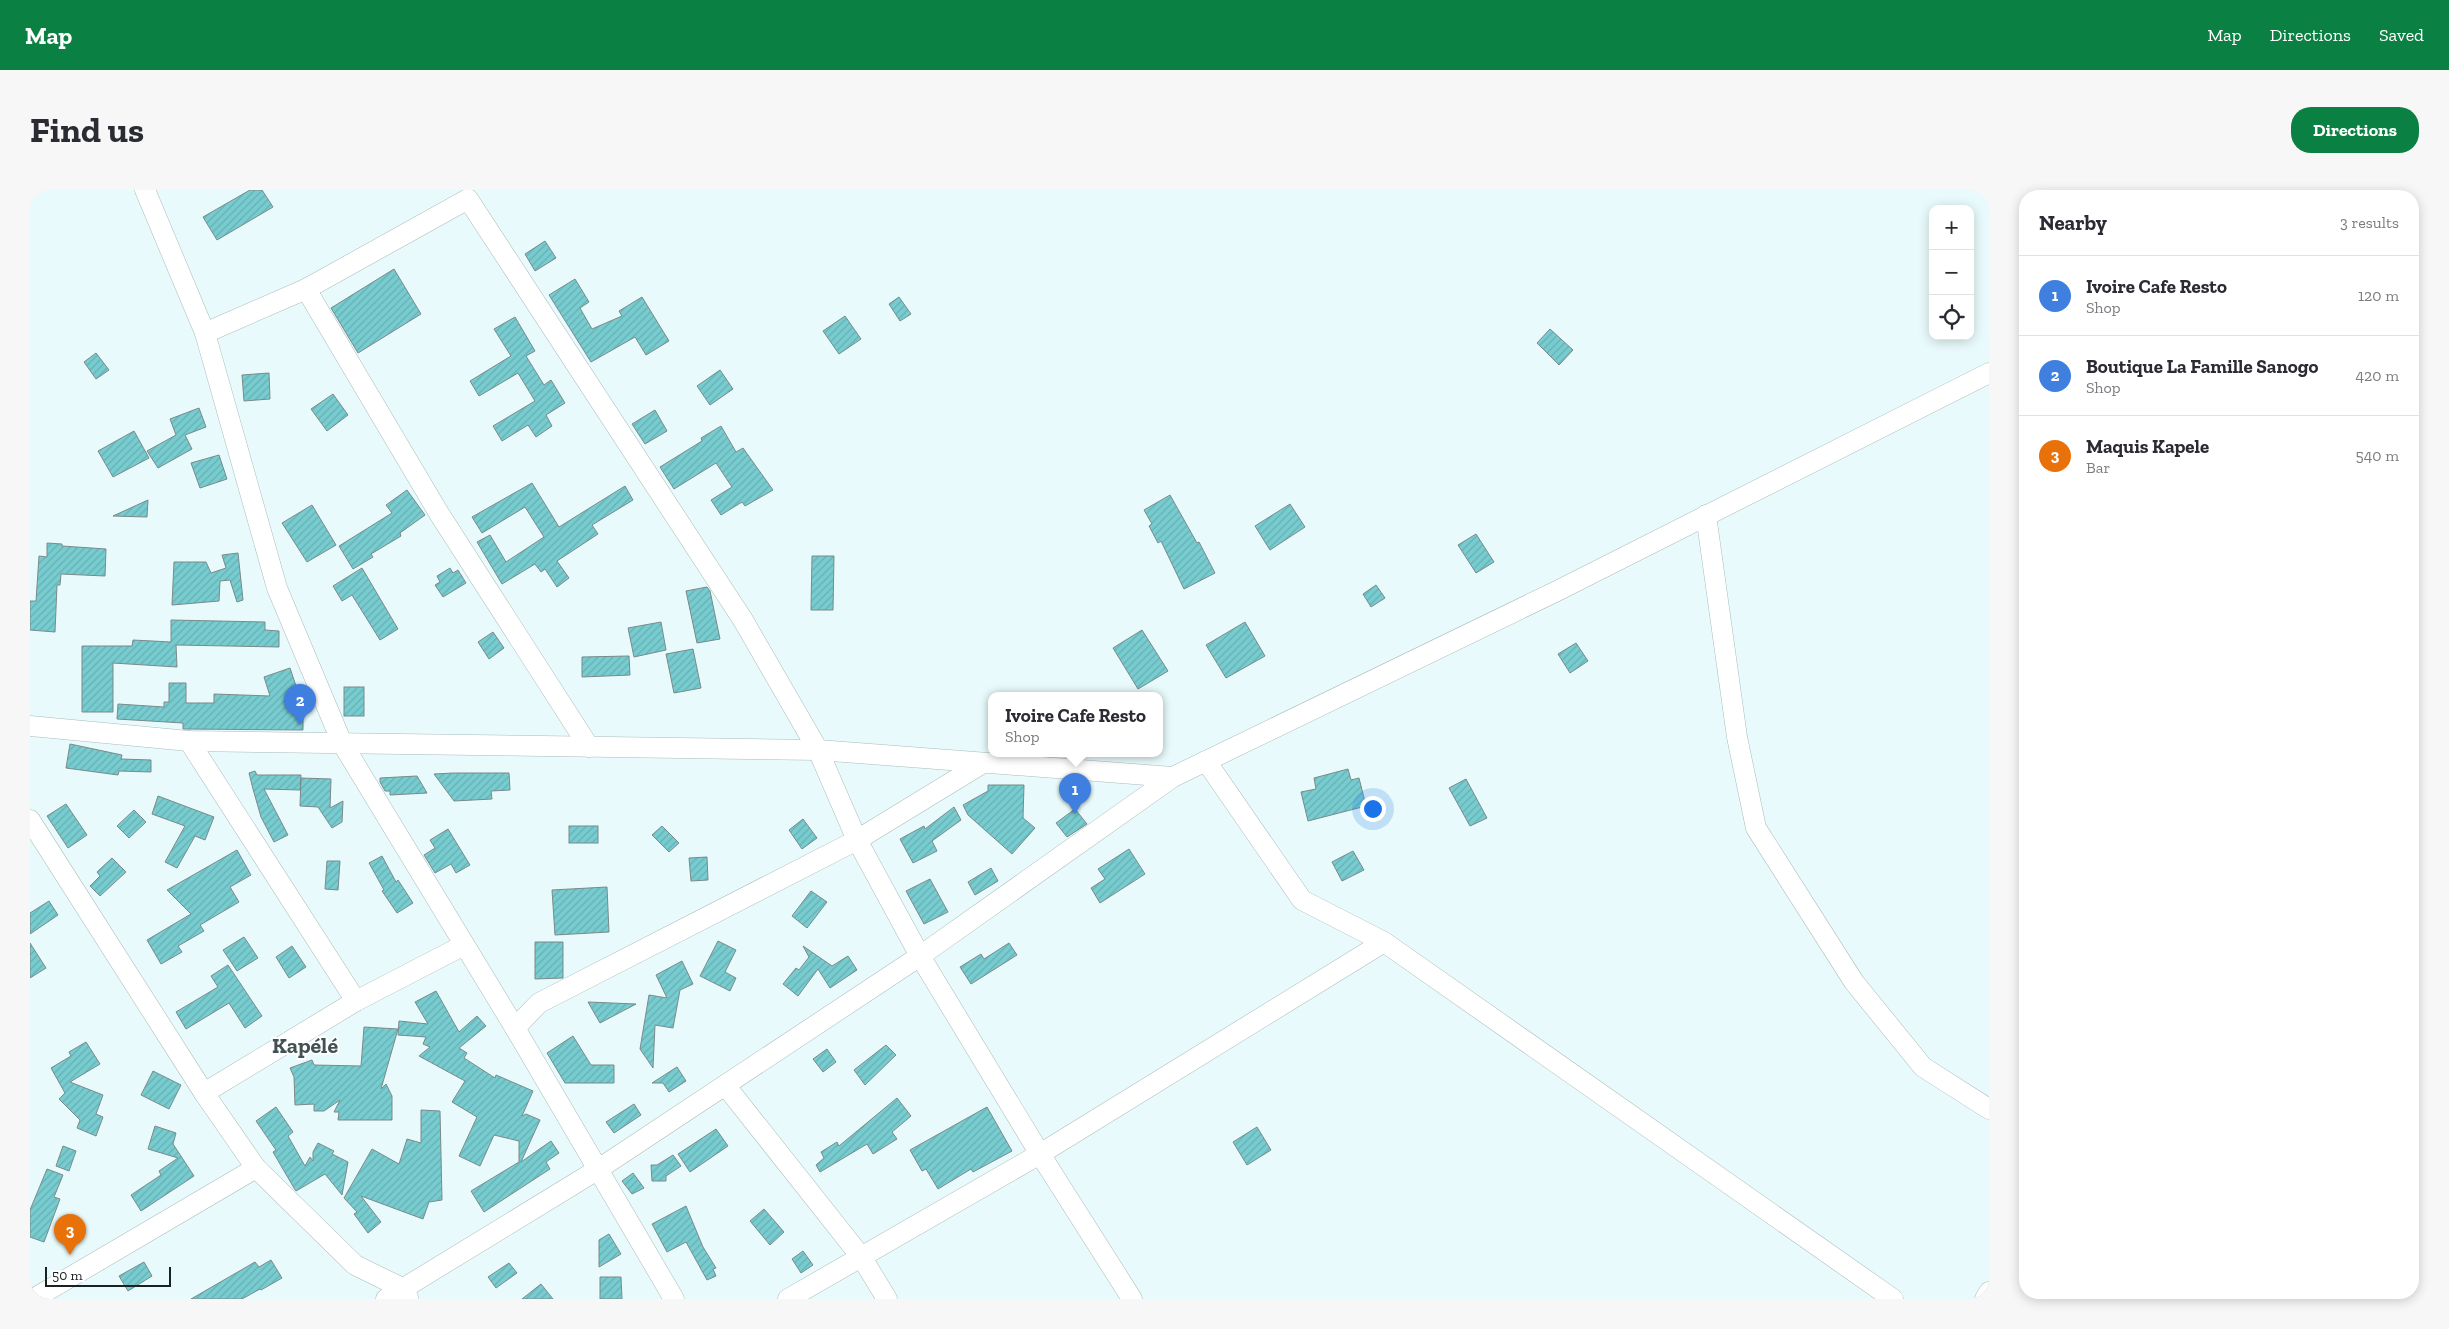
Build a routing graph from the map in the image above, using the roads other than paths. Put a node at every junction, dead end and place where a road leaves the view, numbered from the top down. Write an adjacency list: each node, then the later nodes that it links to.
1 (144, 190): 3 (street)
2 (306, 289): 3 (street); 9 (street); 10 (street)
3 (205, 333): 8 (street)
4 (1989, 373): 5 (street)
5 (1706, 515): 11 (street); 23 (street)
6 (30, 726): 7 (street)
7 (189, 741): 8 (street); 19 (street)
8 (342, 743): 9 (street); 17 (street)
9 (589, 747): 10 (street)
10 (818, 750): 12 (street); 15 (street)
11 (1206, 761): 13 (street); 16 (street)
12 (983, 763): 13 (street); 15 (street)
13 (1173, 777): 18 (street)
14 (30, 820): 22 (street)
15 (856, 840): 18 (street); 20 (street)
16 (1384, 942): 24 (street); 35 (street)
17 (464, 945): 19 (street); 20 (street)
18 (920, 956): 21 (street); 24 (street)
19 (356, 1002): 22 (street)
20 (515, 1028): 26 (street)
21 (725, 1085): 26 (street); 27 (street)
22 (204, 1093): 25 (street)
23 (1989, 1109)
24 (1040, 1154): 27 (street); 34 (street)
25 (256, 1168): 29 (street); 30 (street)
26 (597, 1170): 29 (street); 31 (street)
27 (862, 1258): 32 (street); 33 (street)
28 (1989, 1292): 36 (street)
29 (399, 1295)
30 (33, 1299)
31 (674, 1299)
32 (788, 1299)
33 (887, 1299)
34 (1132, 1299)
35 (1893, 1299)
36 (1984, 1299)

